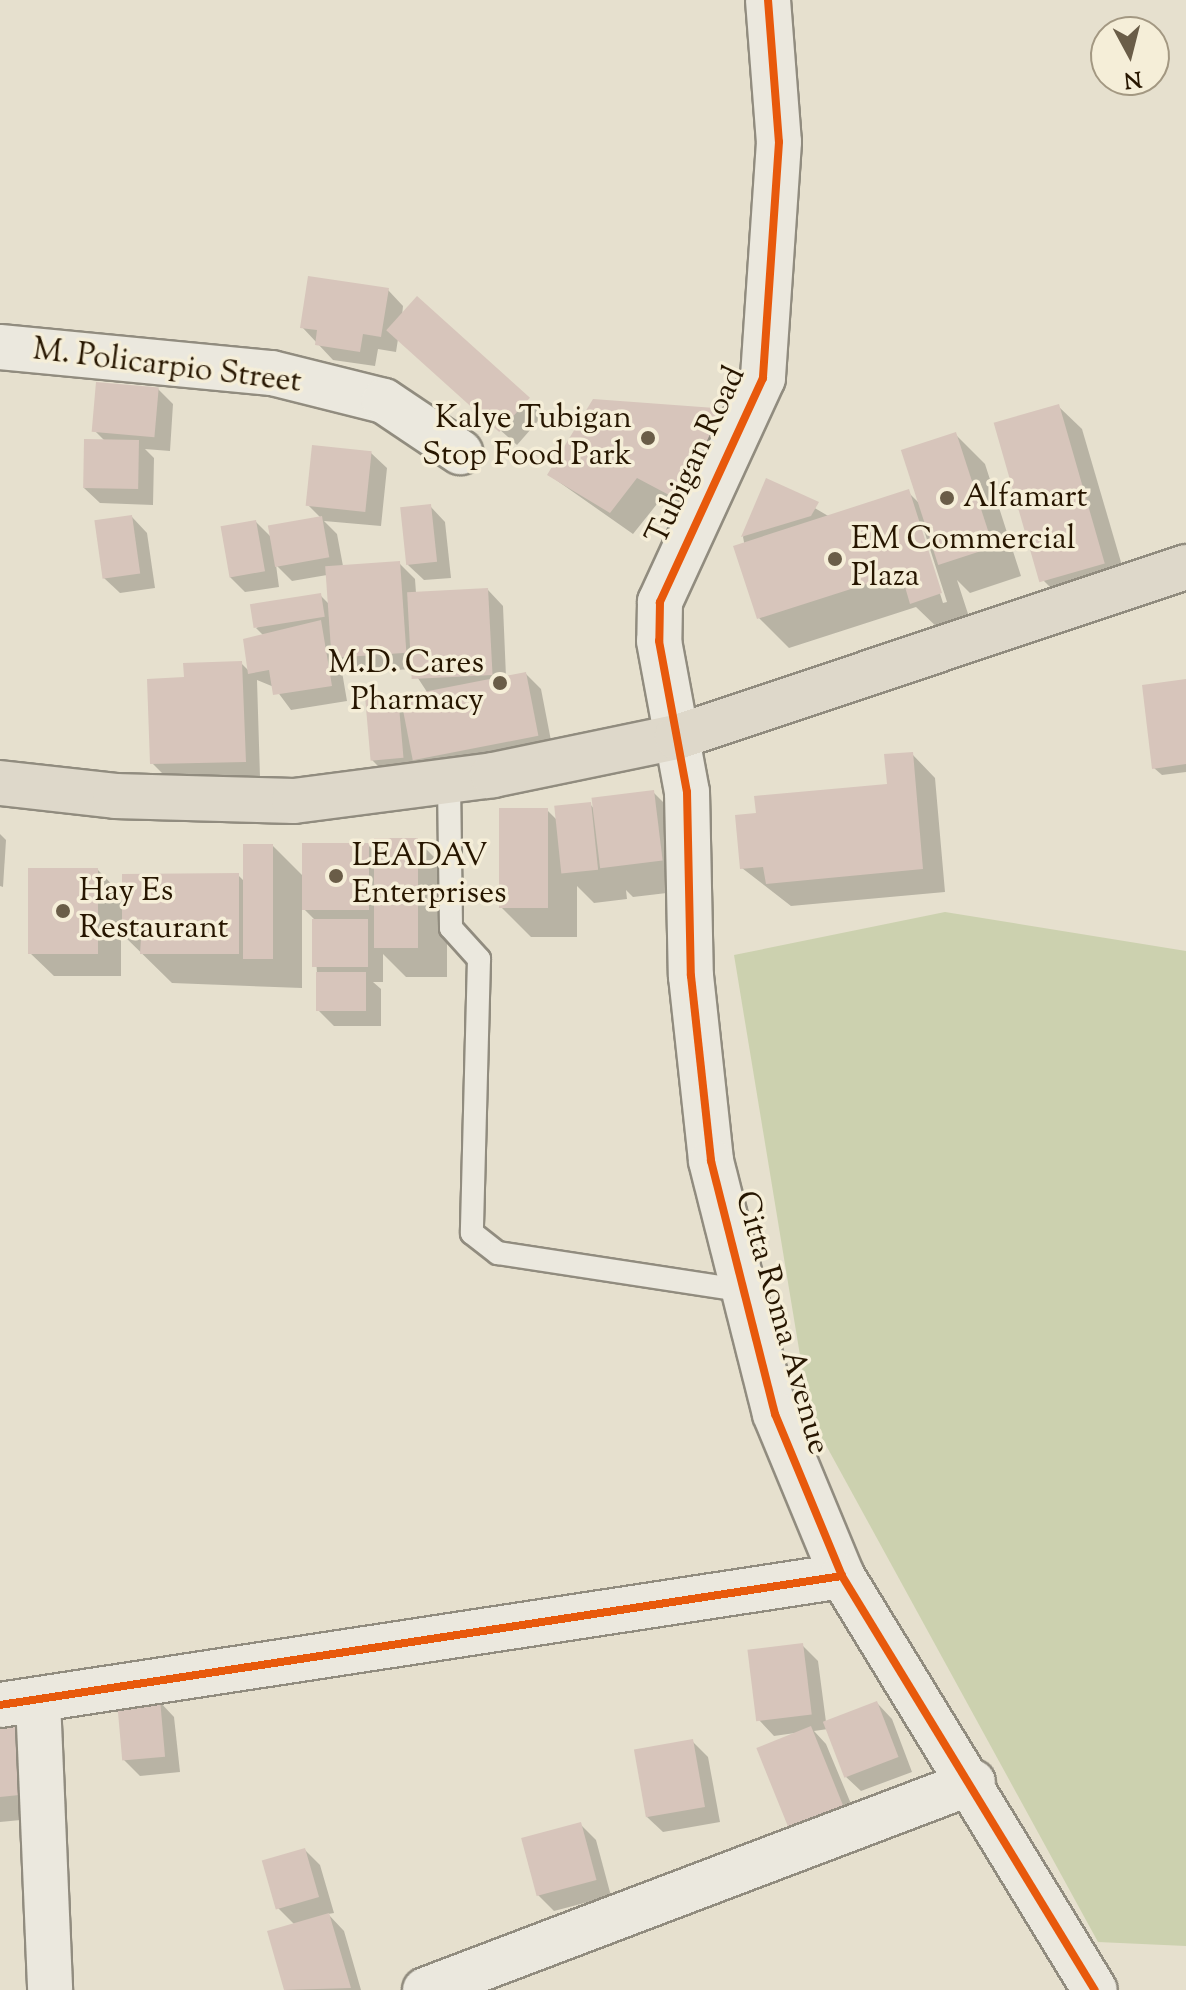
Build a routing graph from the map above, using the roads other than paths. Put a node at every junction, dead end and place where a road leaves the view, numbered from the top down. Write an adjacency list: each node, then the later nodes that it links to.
1 (768, 0): 5 (street, Tubigan Road)
2 (0, 347): 3 (street, M. Policarpio Street)
3 (460, 452)
4 (1186, 567): 5 (main road)
5 (677, 737): 7 (main road); 8 (street, Citta Roma Avenue)
6 (0, 783): 7 (main road)
7 (449, 783): 8 (lane)
8 (741, 1290): 9 (street, Citta Roma Avenue)
9 (842, 1576): 10 (street); 11 (street, Citta Roma Avenue)
10 (19, 1702): 12 (street)
11 (973, 1782): 13 (street); 14 (street, Citta Roma Avenue)
12 (50, 1990)
13 (425, 1990)
14 (1095, 1990)

